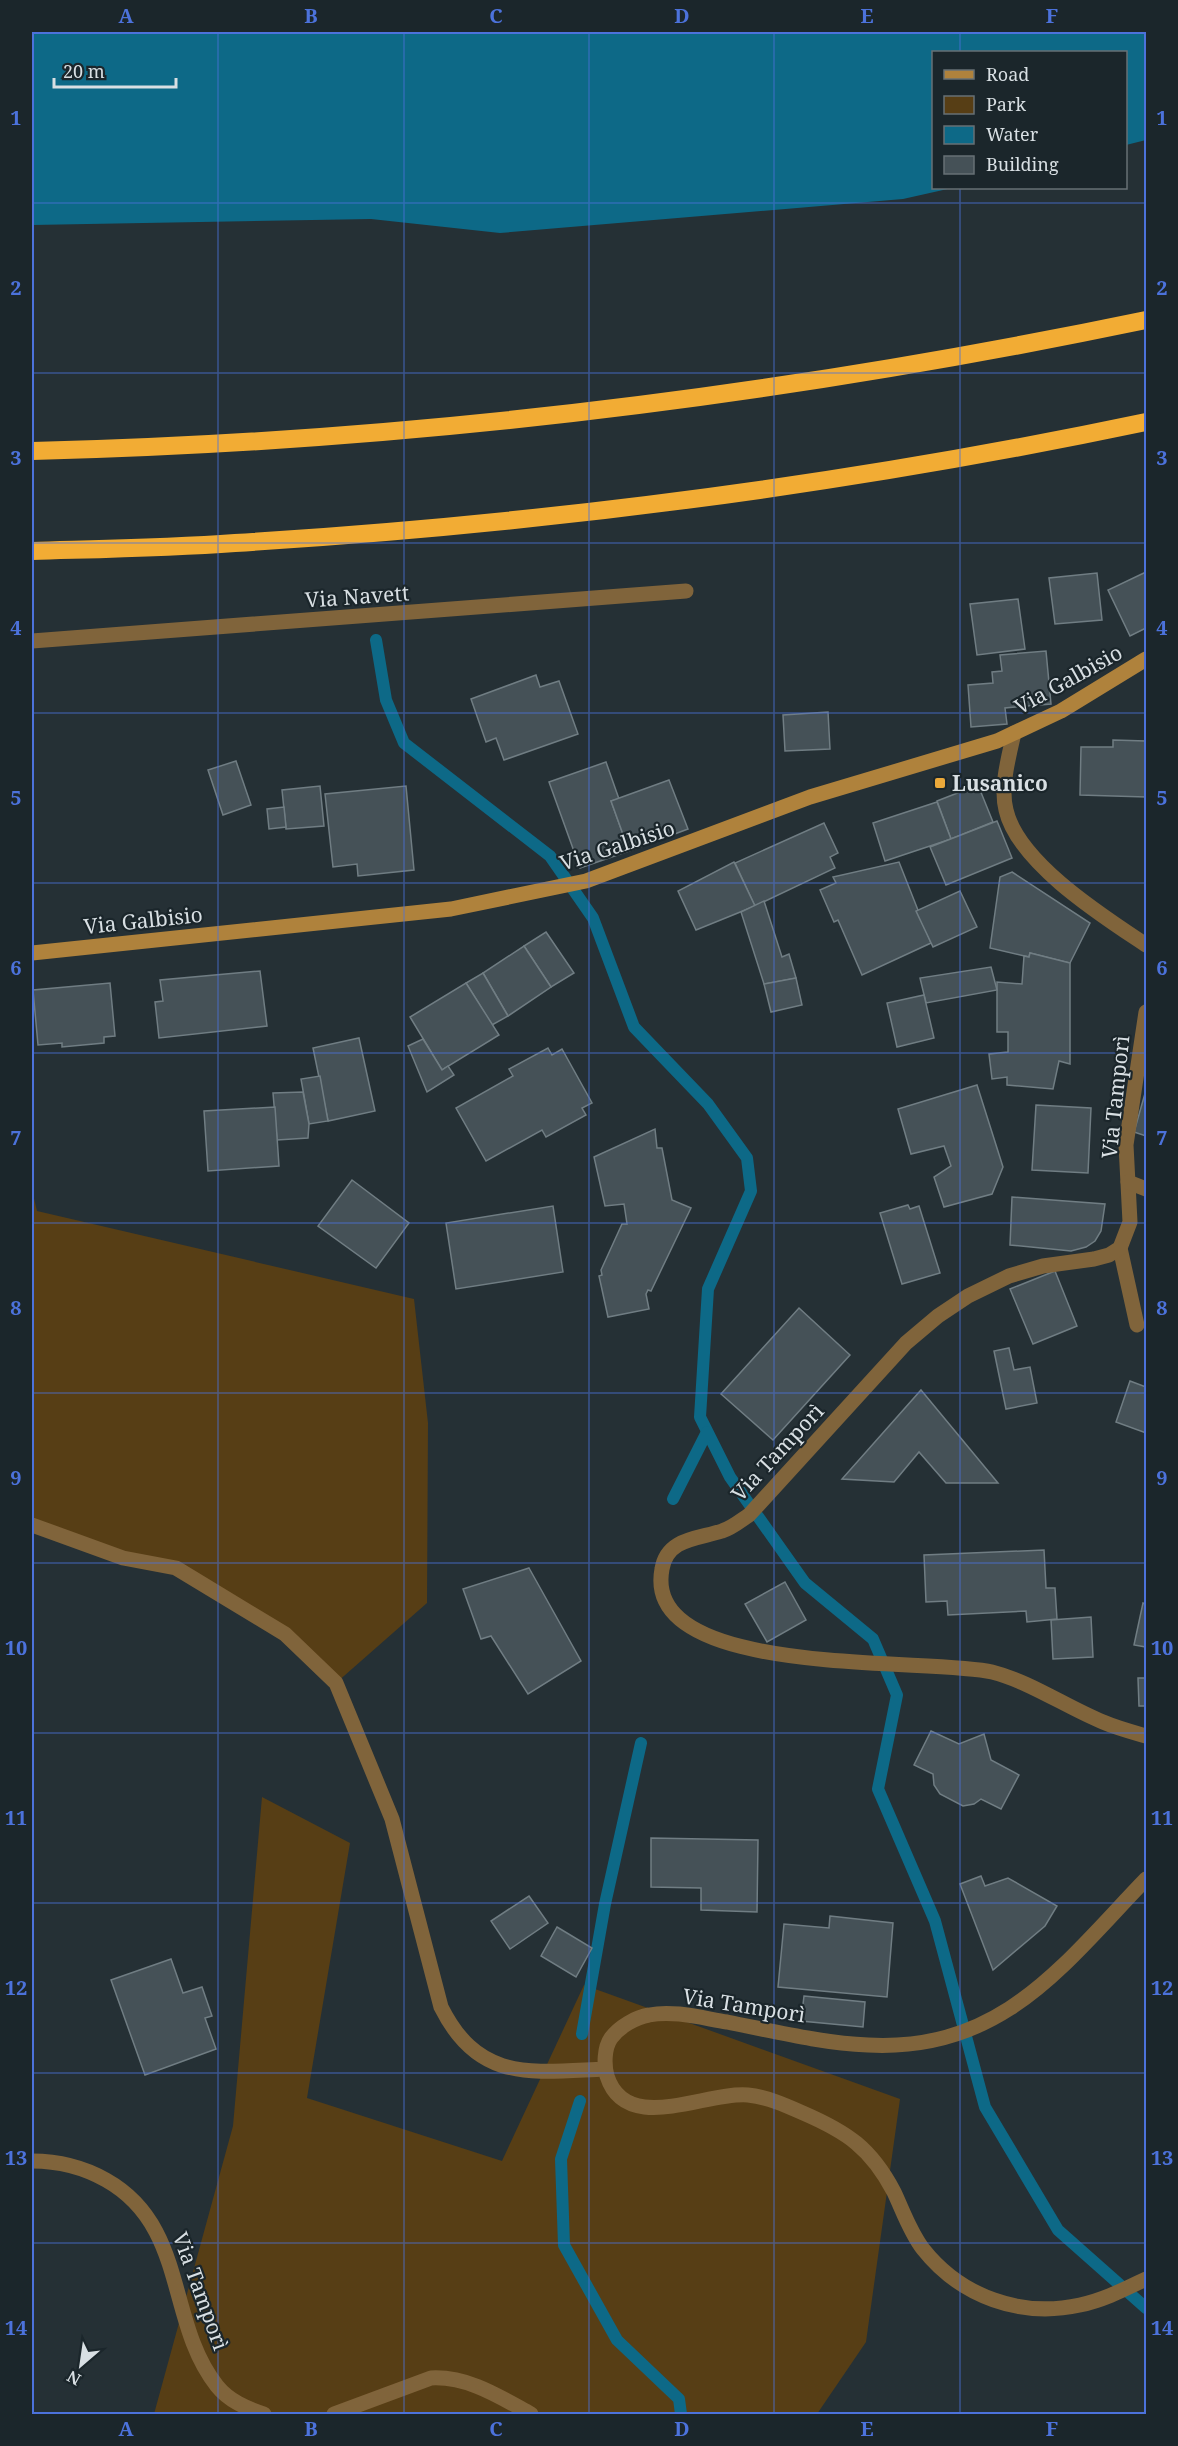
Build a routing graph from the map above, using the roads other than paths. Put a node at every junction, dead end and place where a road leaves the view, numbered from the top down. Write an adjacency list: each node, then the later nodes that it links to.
1 (1146, 320): 3 (highway)
2 (1146, 422): 4 (highway)
3 (32, 451)
4 (32, 551)
5 (686, 591): 6 (street, Via Navett)
6 (32, 641)
7 (1146, 659): 8 (street, Via Galbisio)
8 (1014, 733): 9 (street); 10 (street, Via Galbisio)
9 (1146, 945)
10 (32, 953)
11 (1146, 1012): 12 (street, Via Tamporì)
12 (1128, 1182): 13 (street); 14 (street, Via Tamporì)
13 (1146, 1189)
14 (1120, 1248): 15 (street); 17 (street, Via Tamporì)
15 (1137, 1325)
16 (32, 1525): 19 (street)
17 (1146, 1736)
18 (1146, 1879): 19 (street, Via Tamporì)
19 (605, 2069): 21 (street)
20 (32, 2161): 22 (street, Via Tamporì)
21 (1141, 2281)
22 (264, 2415)
23 (334, 2415): 24 (street)
24 (531, 2415)

